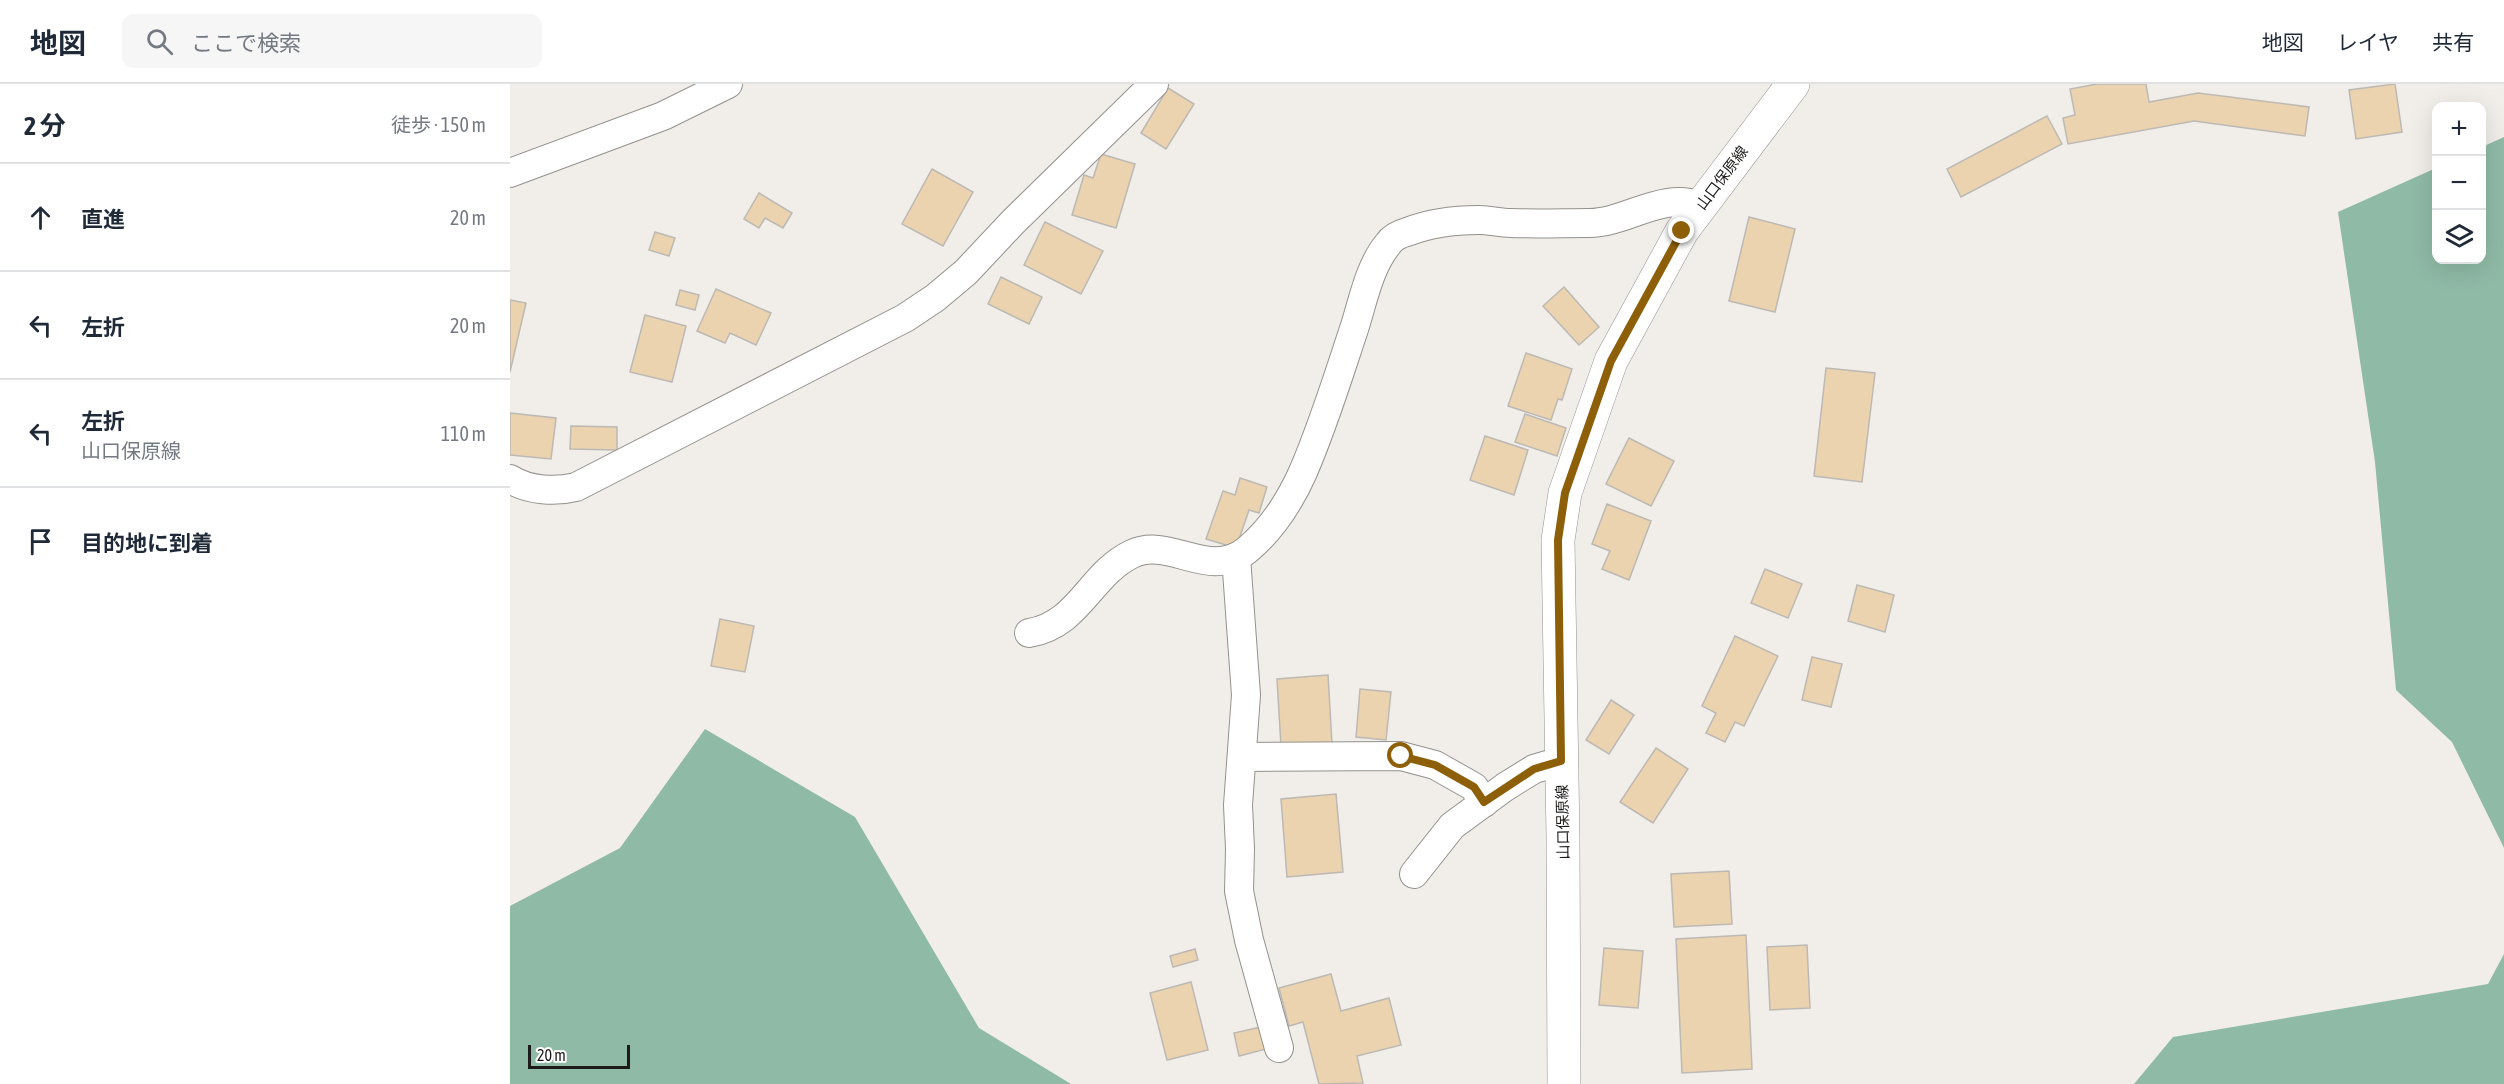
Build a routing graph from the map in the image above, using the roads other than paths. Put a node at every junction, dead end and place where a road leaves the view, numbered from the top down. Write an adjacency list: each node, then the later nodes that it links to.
1 (728, 84): 4 (street)
2 (1154, 84): 6 (street)
3 (1793, 84): 5 (main road, 山口保原線)
4 (510, 173)
5 (1700, 206): 7 (street); 10 (main road, 山口保原線)
6 (510, 480)
7 (1236, 557): 8 (street); 9 (street)
8 (1029, 633)
9 (1242, 757): 11 (street); 13 (street)
10 (1561, 761): 11 (street); 14 (main road, 山口保原線)
11 (1484, 802): 12 (street)
12 (1414, 874)
13 (1279, 1048)
14 (1564, 1084)

